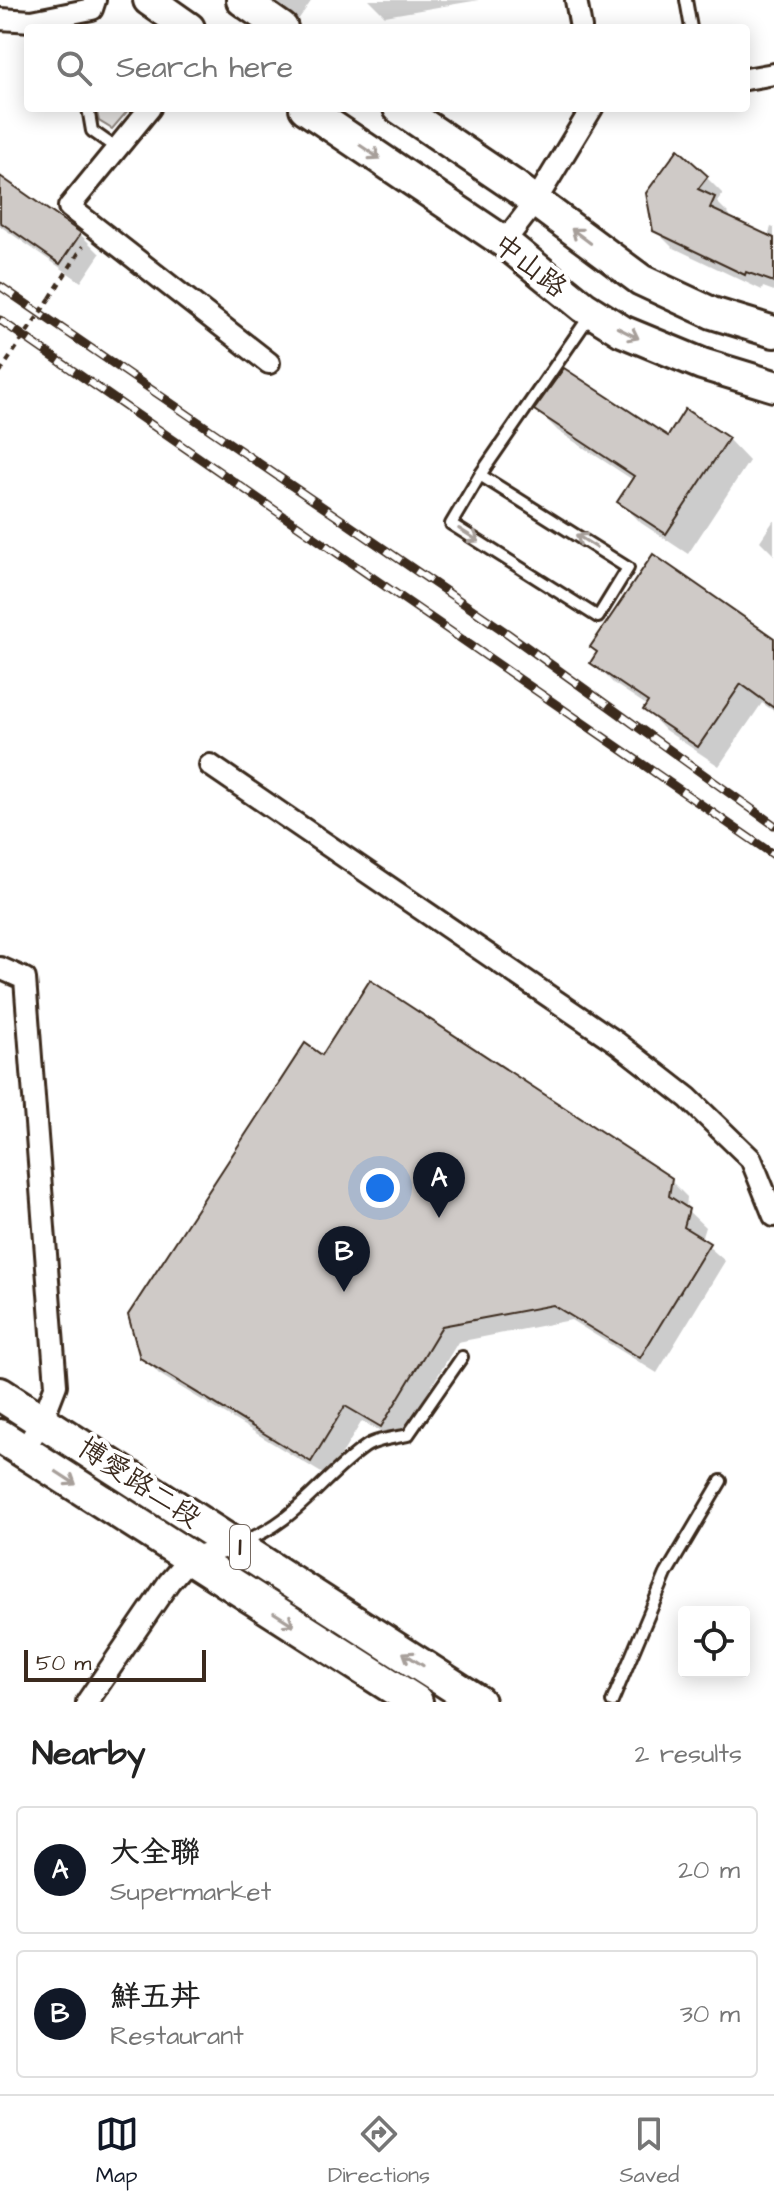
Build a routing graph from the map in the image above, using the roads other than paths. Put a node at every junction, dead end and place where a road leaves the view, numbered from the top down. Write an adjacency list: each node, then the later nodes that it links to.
1 (95, 0): 6 (street)
2 (149, 0): 7 (main road)
3 (242, 0): 8 (main road)
4 (576, 0): 9 (street)
5 (686, 0): 10 (lane)
6 (0, 19)
7 (183, 24)
8 (276, 24)
9 (580, 24)
10 (690, 24)
11 (774, 74): 12 (street)
12 (750, 78)
13 (89, 112): 18 (lane)
14 (147, 112): 18 (street)
15 (311, 112): 20 (main road, 中山路, one-way to 20)
16 (405, 112): 19 (main road, 中山路)
17 (590, 112): 19 (street)
18 (116, 148): 23 (street)
19 (535, 202): 20 (street); 22 (main road, 中山路, one-way to 19)
20 (504, 242): 21 (main road, 中山路)
21 (592, 312): 24 (main road, 中山路, one-way to 24); 25 (lane)
22 (774, 332)
23 (269, 363)
24 (774, 386)
25 (480, 475): 25 (lane, one-way to 25)
26 (210, 765): 28 (street)
27 (0, 968): 31 (street)
28 (774, 1216)
29 (462, 1357): 34 (lane)
30 (0, 1394): 31 (main road, 博愛路二段 / 1)
31 (42, 1421): 32 (street); 34 (main road, 博愛路二段 / 1)
32 (12, 1443): 35 (main road, 博愛路二段 / 1, one-way to 35)
33 (721, 1481): 39 (lane)
34 (235, 1544): 35 (street); 38 (main road, 博愛路二段 / 1, one-way to 34)
35 (189, 1559): 36 (street); 37 (main road, 博愛路二段 / 1, one-way to 37)
36 (87, 1702)
37 (416, 1702)
38 (478, 1702)
39 (612, 1702)

